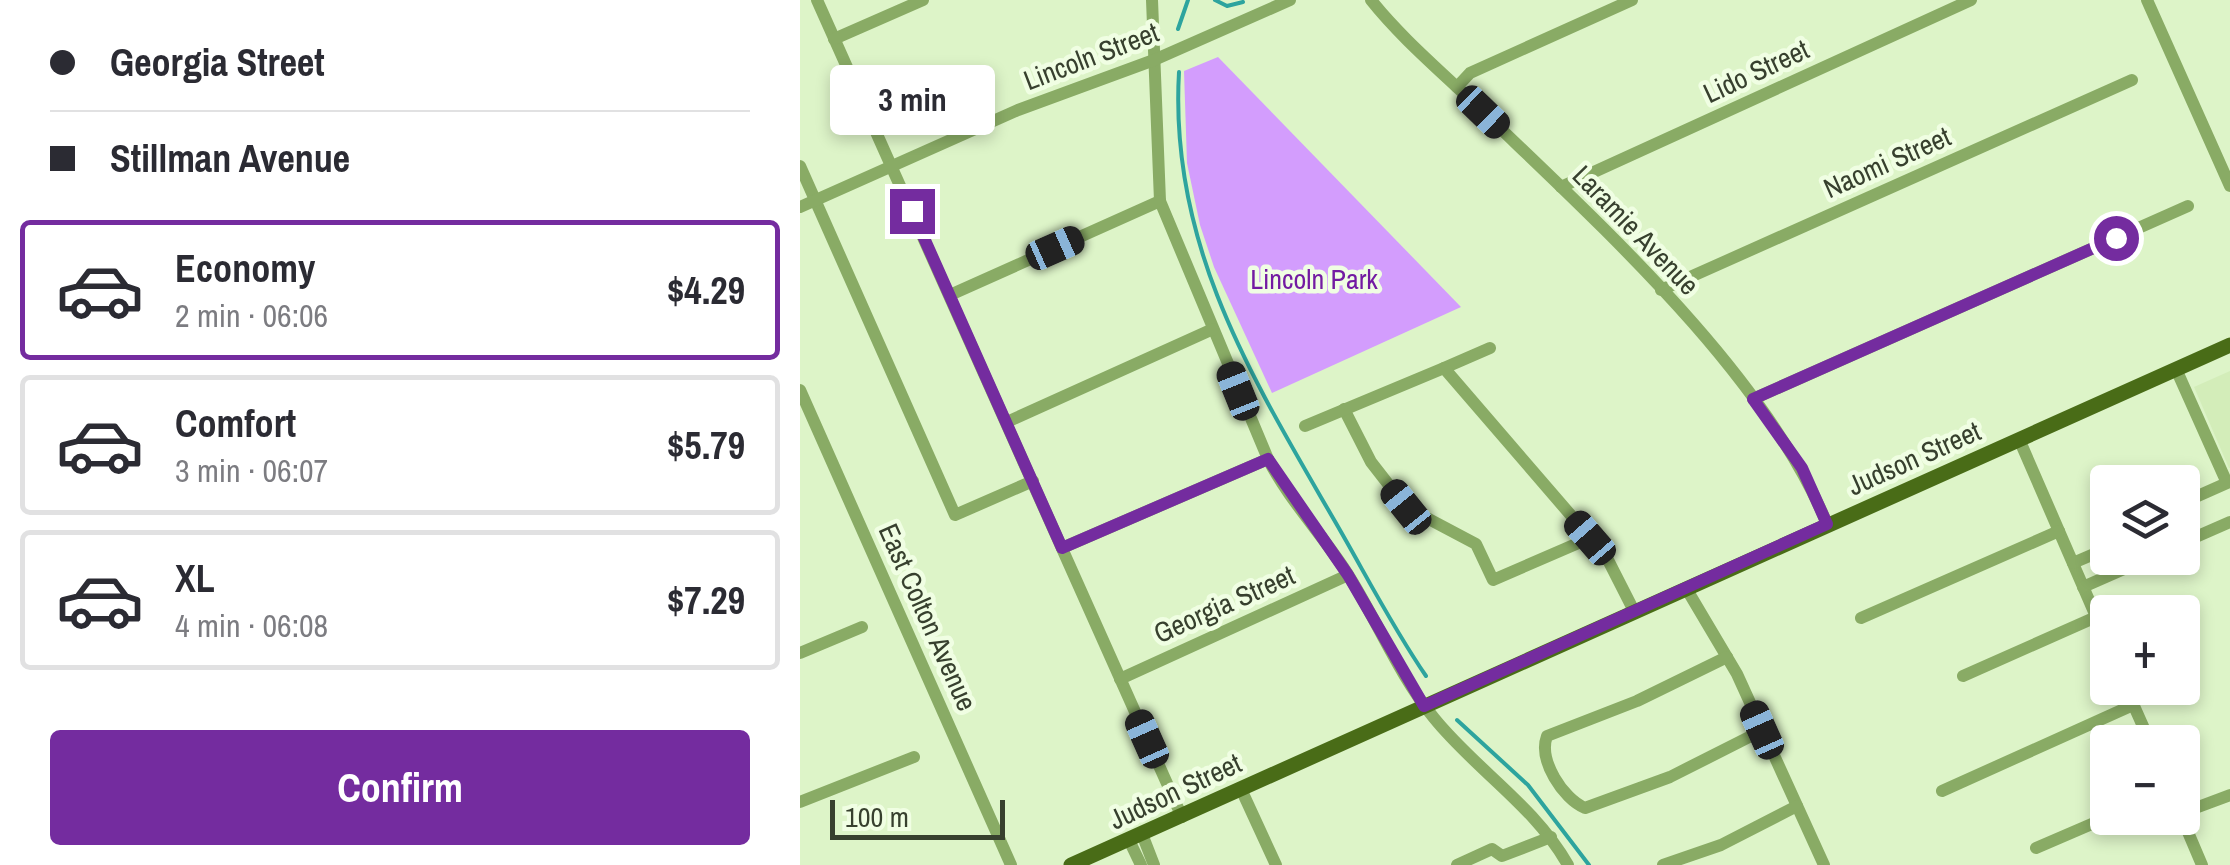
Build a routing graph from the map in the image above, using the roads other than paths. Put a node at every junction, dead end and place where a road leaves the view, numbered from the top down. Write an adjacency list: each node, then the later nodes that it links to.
1 (817, 0): 10 (street)
2 (922, 0): 10 (street)
3 (1152, 0): 11 (street)
4 (1290, 0): 11 (street, Lincoln Street)
5 (1371, 0): 13 (street, Laramie Avenue)
6 (1632, 0): 13 (street)
7 (1971, 0): 9 (street, Lido Street)
8 (2147, 0): 16 (street)
9 (1956, 3): 17 (street, Lido Street)
10 (834, 39): 15 (street)
11 (1154, 60): 15 (street, Lincoln Street); 19 (street)
12 (2132, 80): 22 (street, Naomi Street)
13 (1457, 86): 17 (street, Laramie Avenue)
14 (800, 166): 18 (street)
15 (891, 166): 18 (street, Lincoln Street); 23 (street)
16 (2230, 186)
17 (1561, 187): 22 (street, Laramie Avenue)
18 (815, 200): 21 (street, Lincoln Street); 36 (street)
19 (1160, 201): 23 (street); 24 (street)
20 (2188, 206): 30 (street)
21 (800, 207)
22 (1662, 290): 30 (street, Laramie Avenue)
23 (950, 295): 32 (street)
24 (1213, 329): 32 (street); 35 (street)
25 (2230, 345): 28 (main road, Judson Street)
26 (1490, 348): 27 (street)
27 (1444, 368): 31 (street); 42 (street)
28 (2176, 369): 34 (main road, Judson Street); 37 (street)
29 (800, 390): 76 (street, East Colton Avenue)
30 (1753, 399): 39 (street, Laramie Avenue)
31 (1344, 409): 33 (street); 42 (street)
32 (1007, 422): 36 (street)
33 (1306, 426)
34 (2019, 439): 39 (main road, Judson Street); 40 (street)
35 (1268, 459): 43 (street); 46 (street)
36 (1033, 480): 43 (street)
37 (2200, 495)
38 (2230, 522): 41 (street)
39 (1827, 524): 49 (main road, Judson Street)
40 (2059, 530): 45 (street); 52 (street)
41 (2200, 535)
42 (1590, 538): 51 (street)
43 (1062, 548): 58 (street)
44 (2090, 556): 45 (street)
45 (2073, 564): 48 (street)
46 (1348, 575): 58 (street, Georgia Street); 60 (street)
47 (2109, 575): 48 (street)
48 (2083, 586): 50 (street)
49 (1686, 588): 51 (main road, Judson Street); 56 (street)
50 (2090, 603)
51 (1634, 611): 60 (main road, Judson Street)
52 (1861, 618)
53 (2090, 620): 57 (street)
54 (862, 627): 55 (street)
55 (800, 654)
56 (1727, 657): 62 (street); 62 (street)
57 (1963, 676)
58 (1120, 678): 70 (street)
59 (2133, 705): 61 (street); 65 (street)
60 (1424, 706): 64 (main road, Judson Street); 74 (street)
61 (2142, 725)
62 (1762, 730): 68 (street)
63 (914, 757): 67 (street)
64 (1242, 789): 70 (main road, Judson Street); 80 (street)
65 (1942, 791)
66 (2230, 795): 69 (street)
67 (800, 802)
68 (1797, 806): 83 (street); 84 (street)
69 (2200, 808)
70 (1182, 817): 73 (main road, Judson Street)
71 (2090, 825): 75 (street)
72 (2190, 835): 85 (street)
73 (1135, 837): 77 (main road, Judson Street); 78 (street); 79 (street)
74 (1551, 837): 81 (street); 82 (street)
75 (2036, 848)
76 (1010, 865)
77 (1071, 865)
78 (1141, 865)
79 (1154, 865)
80 (1276, 865)
81 (1457, 865)
82 (1568, 865)
83 (1664, 865)
84 (1824, 865)
85 (2202, 865)

